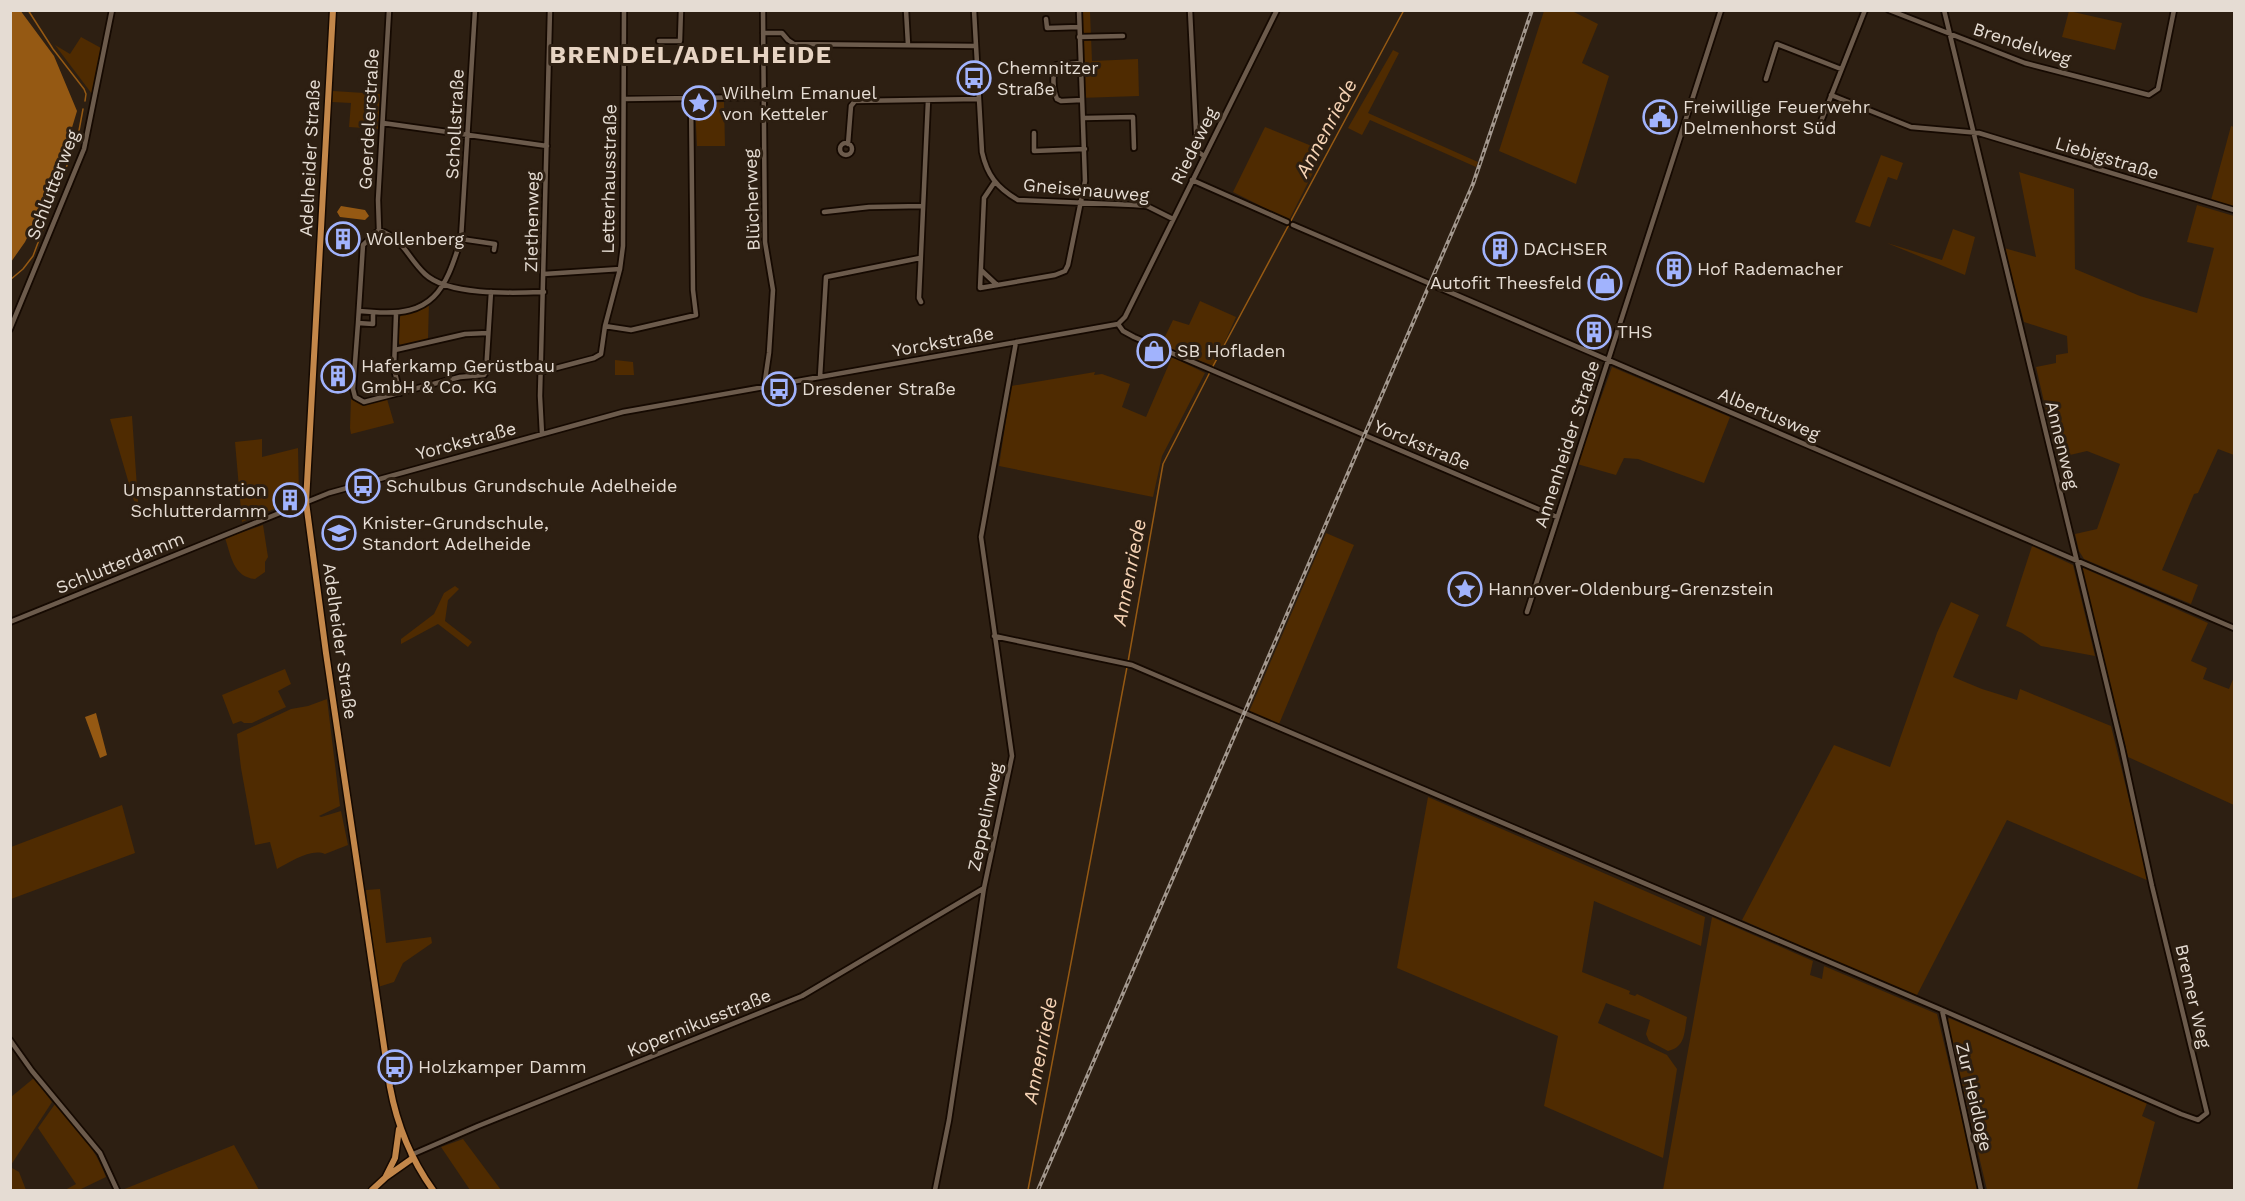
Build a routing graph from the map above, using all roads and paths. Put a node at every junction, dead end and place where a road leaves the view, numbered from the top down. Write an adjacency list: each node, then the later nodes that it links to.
1 (112, 10): 76 (street, Schlutterweg)
2 (333, 10): 86 (main road, Adelheider Straße)
3 (389, 10): 39 (street, Goerdelerstraße)
4 (476, 10): 43 (street, Schollstraße)
5 (550, 10): 45 (street, Ziethenweg)
6 (624, 10): 34 (street, Letterhausstraße)
7 (681, 10): 25 (street)
8 (763, 10): 21 (street, Blücherweg)
9 (906, 10): 26 (street)
10 (974, 10): 27 (street)
11 (1079, 10): 20 (street)
12 (1190, 10): 48 (street)
13 (1277, 10): 48 (street, Riedeweg)
14 (1721, 10): 80 (street, Annenheider Straße)
15 (1865, 10): 29 (street)
16 (1889, 10): 22 (street, Brendelweg)
17 (1944, 10): 22 (street, Annenweg)
18 (2174, 10): 22 (street, Brendelweg)
19 (1046, 19): 20 (street)
20 (1079, 27): 24 (street)
21 (763, 33): 26 (street); 32 (street, Blücherweg)
22 (1949, 34): 41 (street, Annenweg)
23 (1123, 36): 24 (street)
24 (1079, 37): 28 (street)
25 (659, 41)
26 (908, 45): 27 (street)
27 (976, 46): 35 (street)
28 (1080, 63): 37 (street); 37 (street)
29 (1841, 69): 30 (street); 31 (street)
30 (1766, 79)
31 (1832, 95): 40 (street); 41 (street, Liebigstraße)
32 (763, 97): 33 (street); 83 (street, Blücherweg)
33 (691, 98): 34 (street); 75 (street)
34 (624, 99): 62 (street, Letterhausstraße)
35 (979, 99): 36 (street); 50 (street)
36 (928, 100): 44 (street); 52 (street)
37 (1082, 100): 38 (street)
38 (1084, 118): 46 (street); 47 (street)
39 (383, 123): 43 (street); 58 (street, Goerdelerstraße)
40 (1820, 124)
41 (1973, 131): 53 (street, Liebigstraße); 88 (street, Annenweg)
42 (1034, 133): 47 (street)
43 (467, 136): 45 (street); 60 (street, Schollstraße)
44 (848, 144)
45 (547, 146): 64 (street, Ziethenweg)
46 (1134, 148)
47 (1085, 149): 51 (street)
48 (1204, 156): 49 (street, Riedeweg)
49 (1192, 180): 55 (street, Riedeweg); 56 (street)
50 (994, 183): 51 (street, Gneisenauweg); 63 (street)
51 (1081, 204): 55 (street, Gneisenauweg); 66 (street)
52 (922, 206): 54 (street); 61 (street)
53 (2235, 210)
54 (824, 212)
55 (1173, 219): 74 (street, Riedeweg)
56 (1287, 222)
57 (1293, 225): 80 (street, Albertusweg)
58 (379, 230): 65 (street); 70 (street)
59 (496, 237): 60 (street)
60 (461, 239): 65 (street, Schollstraße)
61 (920, 258): 69 (street); 82 (street)
62 (620, 269): 64 (street); 75 (street, Letterhausstraße)
63 (981, 270): 66 (street); 66 (street)
64 (544, 274): 68 (street, Ziethenweg)
65 (444, 283): 67 (street); 72 (street)
66 (997, 285)
67 (491, 292): 68 (street); 77 (street)
68 (544, 292): 81 (street, Ziethenweg)
69 (921, 302)
70 (359, 311): 71 (street); 73 (street)
71 (373, 312): 72 (street); 73 (street)
72 (396, 314): 79 (street)
73 (358, 323): 84 (street)
74 (1118, 324): 78 (street, Yorckstraße); 87 (street, Yorckstraße)
75 (605, 326): 81 (street, Letterhausstraße)
76 (10, 329)
77 (488, 333): 79 (street); 84 (street)
78 (1016, 342): 82 (street, Yorckstraße); 92 (street, Zeppelinweg)
79 (395, 350): 84 (street)
80 (1608, 360): 87 (street, Annenheider Straße); 88 (street, Albertusweg)
81 (541, 372): 85 (street, Ziethenweg)
82 (820, 377): 83 (street, Yorckstraße)
83 (764, 387): 85 (street, Yorckstraße)
84 (400, 393)
85 (542, 434): 86 (street, Yorckstraße)
86 (306, 502): 90 (street, Schlutterdamm); 97 (main road, Adelheider Straße)
87 (1557, 517): 89 (street, Annenheider Straße)
88 (2077, 561): 91 (street, Albertusweg); 93 (street, Annenweg)
89 (1527, 612)
90 (10, 622)
91 (2235, 628)
92 (994, 636): 94 (street, Zeppelinweg); 95 (street)
93 (2152, 885): 95 (street, Bremer Weg)
94 (984, 888): 98 (street, Kopernikusstraße); 104 (street, Zeppelinweg)
95 (1942, 1010): 105 (street, Zur Heidloge)
96 (10, 1040): 101 (street)
97 (399, 1128): 98 (main road, Adelheider Straße); 99 (main road)
98 (411, 1155): 99 (main road); 100 (main road); 103 (main road, Adelheider Straße)
99 (395, 1158): 100 (main road)
100 (386, 1177): 102 (main road)
101 (117, 1191)
102 (372, 1191)
103 (433, 1191)
104 (935, 1191)
105 (1982, 1191)

